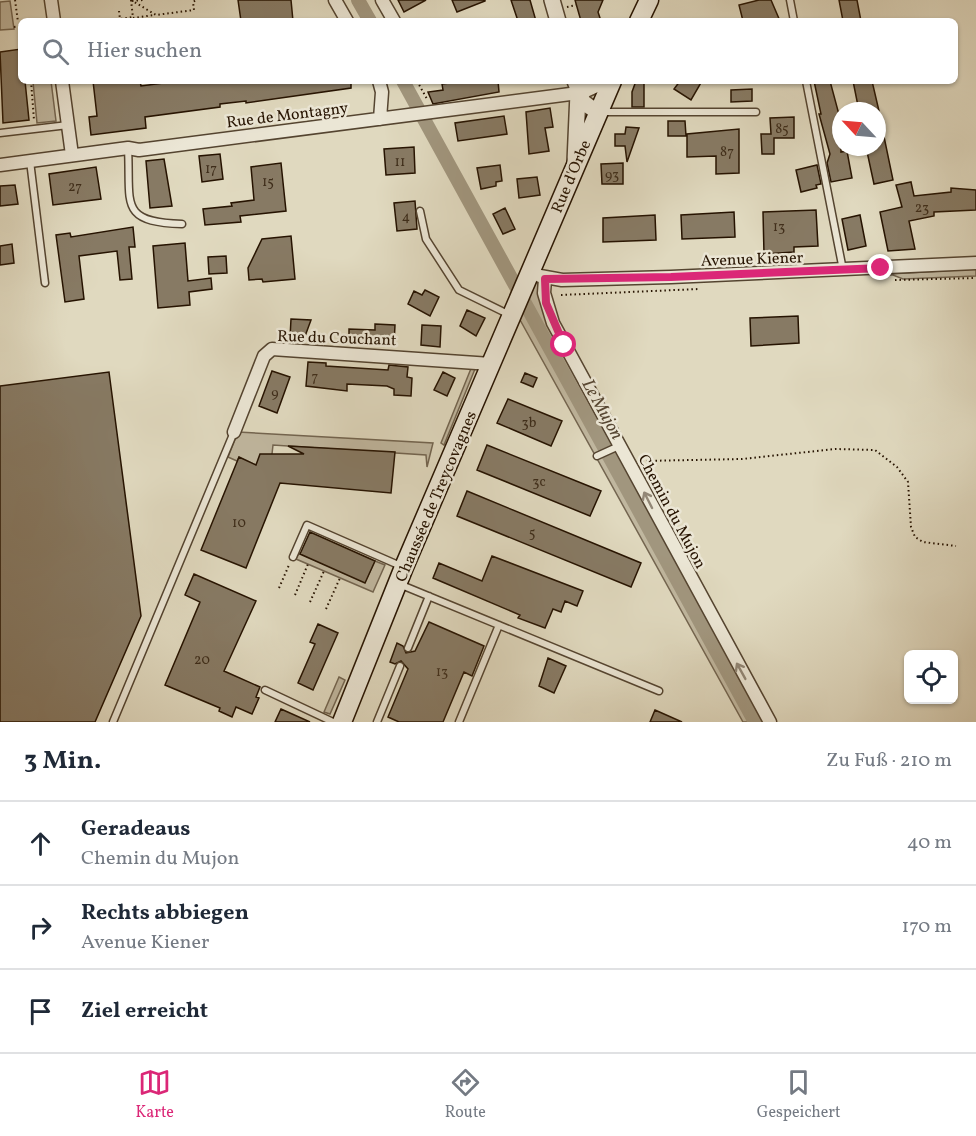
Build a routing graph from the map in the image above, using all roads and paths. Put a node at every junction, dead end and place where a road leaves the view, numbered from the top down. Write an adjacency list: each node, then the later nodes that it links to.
1 (15, 0): 24 (path)
2 (51, 0): 16 (street)
3 (144, 0): 9 (path)
4 (335, 0): 19 (street)
5 (382, 0): 20 (street)
6 (552, 0): 21 (street)
7 (649, 0): 22 (main road)
8 (790, 0): 23 (lane)
9 (132, 1): 14 (path); 15 (path)
10 (194, 1): 14 (path)
11 (576, 4): 12 (path)
12 (567, 7)
13 (120, 12): 17 (path)
14 (156, 15): 15 (path)
15 (133, 17): 18 (path)
16 (54, 18)
17 (120, 18)
18 (126, 18)
19 (345, 18)
20 (392, 18)
21 (557, 18)
22 (640, 18)
23 (793, 18)
24 (18, 22)
25 (18, 26): 26 (path)
26 (14, 27)
27 (31, 84): 39 (path)
28 (62, 84): 38 (street)
29 (380, 84): 37 (street)
30 (419, 84): 34 (path)
31 (611, 84): 35 (main road, Rue d'Orbe)
32 (807, 84): 49 (lane)
33 (577, 87): 34 (street, Rue de Montagny); 35 (street); 45 (street)
34 (432, 107): 37 (street, Rue de Montagny)
35 (597, 112): 36 (lane); 45 (main road, Rue d'Orbe)
36 (756, 112)
37 (380, 119): 41 (street, Rue de Montagny)
38 (68, 125): 39 (lane); 42 (street)
39 (35, 129): 40 (lane)
40 (0, 133)
41 (128, 148): 42 (street, Rue de Montagny); 47 (lane)
42 (72, 156): 43 (street, Rue de Montagny)
43 (30, 161): 44 (street, Rue de Montagny); 51 (lane)
44 (0, 165)
45 (574, 168): 50 (main road, Rue d'Orbe)
46 (420, 211): 52 (lane)
47 (182, 224)
48 (976, 263): 49 (street, Avenue Kiener)
49 (843, 270): 50 (street, Avenue Kiener)
50 (534, 277): 52 (main road, Chaussée de Treycovagnes); 55 (street, Chemin du Mujon)
51 (45, 283)
52 (512, 312): 53 (main road, Chaussée de Treycovagnes)
53 (491, 364): 54 (street, Rue du Couchant); 62 (main road, Chaussée de Treycovagnes)
54 (234, 432): 74 (lane)
55 (620, 446): 56 (lane); 57 (street, Chemin du Mujon)
56 (597, 456)
57 (628, 462): 58 (path); 79 (street, Chemin du Mujon, one-way to 57)
58 (956, 546)
59 (292, 557): 62 (lane); 64 (path)
60 (308, 564): 65 (path)
61 (324, 571): 67 (path)
62 (401, 575): 66 (lane); 76 (main road, Chaussée de Treycovagnes)
63 (340, 578): 68 (path)
64 (279, 588)
65 (295, 596)
66 (429, 596): 69 (lane); 70 (lane)
67 (310, 602)
68 (326, 609)
69 (499, 625): 73 (lane); 78 (lane)
70 (408, 648)
71 (400, 666): 77 (lane)
72 (265, 690): 75 (lane)
73 (659, 691)
74 (114, 722)
75 (333, 722)
76 (342, 722)
77 (378, 722)
78 (459, 722)
79 (770, 722)

